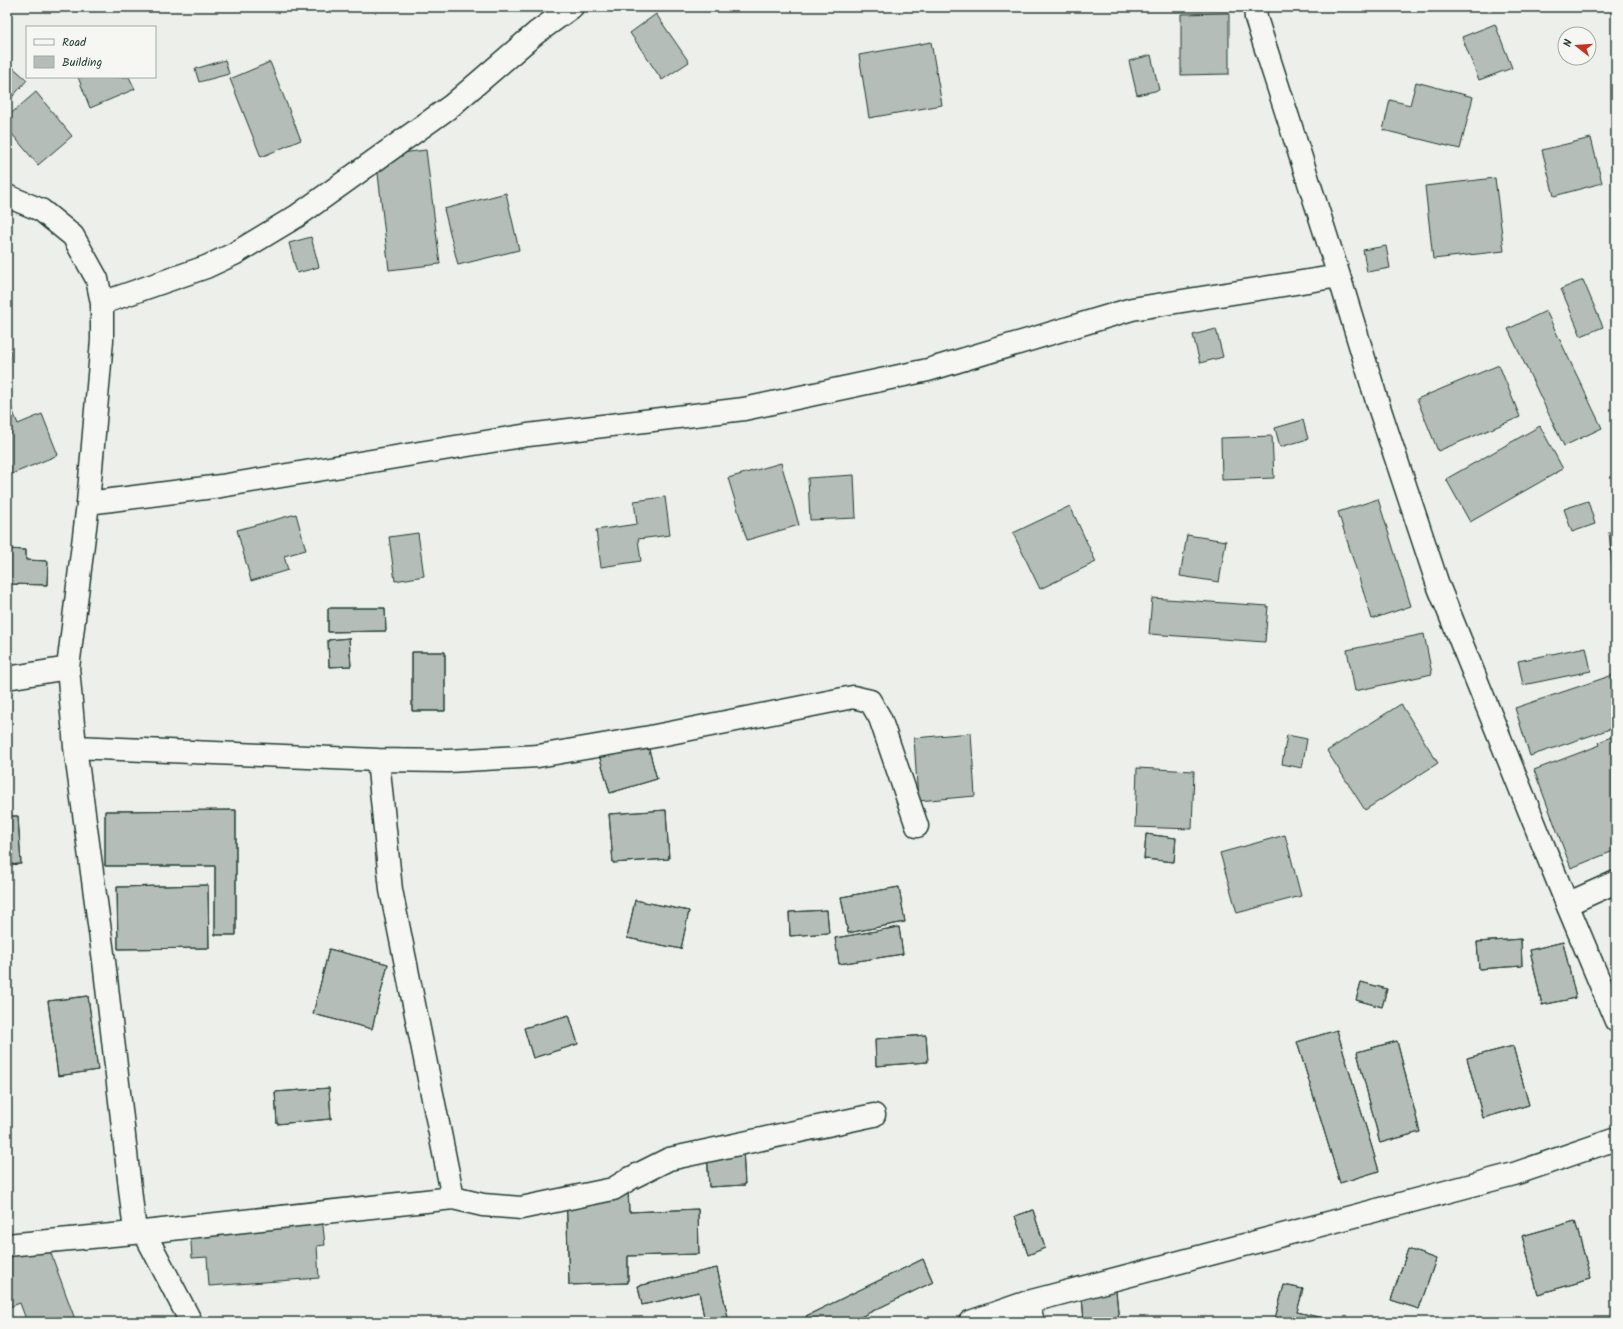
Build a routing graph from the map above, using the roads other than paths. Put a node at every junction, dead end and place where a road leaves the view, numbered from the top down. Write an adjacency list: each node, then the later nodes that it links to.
1 (572, 7): 5 (street)
2 (1255, 7): 4 (street)
3 (7, 196): 5 (street)
4 (1339, 276): 6 (street); 13 (street)
5 (102, 303): 6 (street)
6 (88, 504): 7 (street)
7 (68, 668): 8 (street); 9 (street)
8 (7, 678)
9 (75, 747): 10 (street); 18 (street)
10 (378, 760): 11 (street); 17 (street)
11 (917, 826)
12 (1616, 882): 13 (street)
13 (1567, 904): 14 (street)
14 (1616, 1021)
15 (874, 1115): 17 (street)
16 (1616, 1139): 20 (street)
17 (453, 1198): 18 (street)
18 (140, 1232): 19 (street); 21 (street)
19 (7, 1244)
20 (1030, 1312): 22 (street)
21 (191, 1322)
22 (970, 1322)

